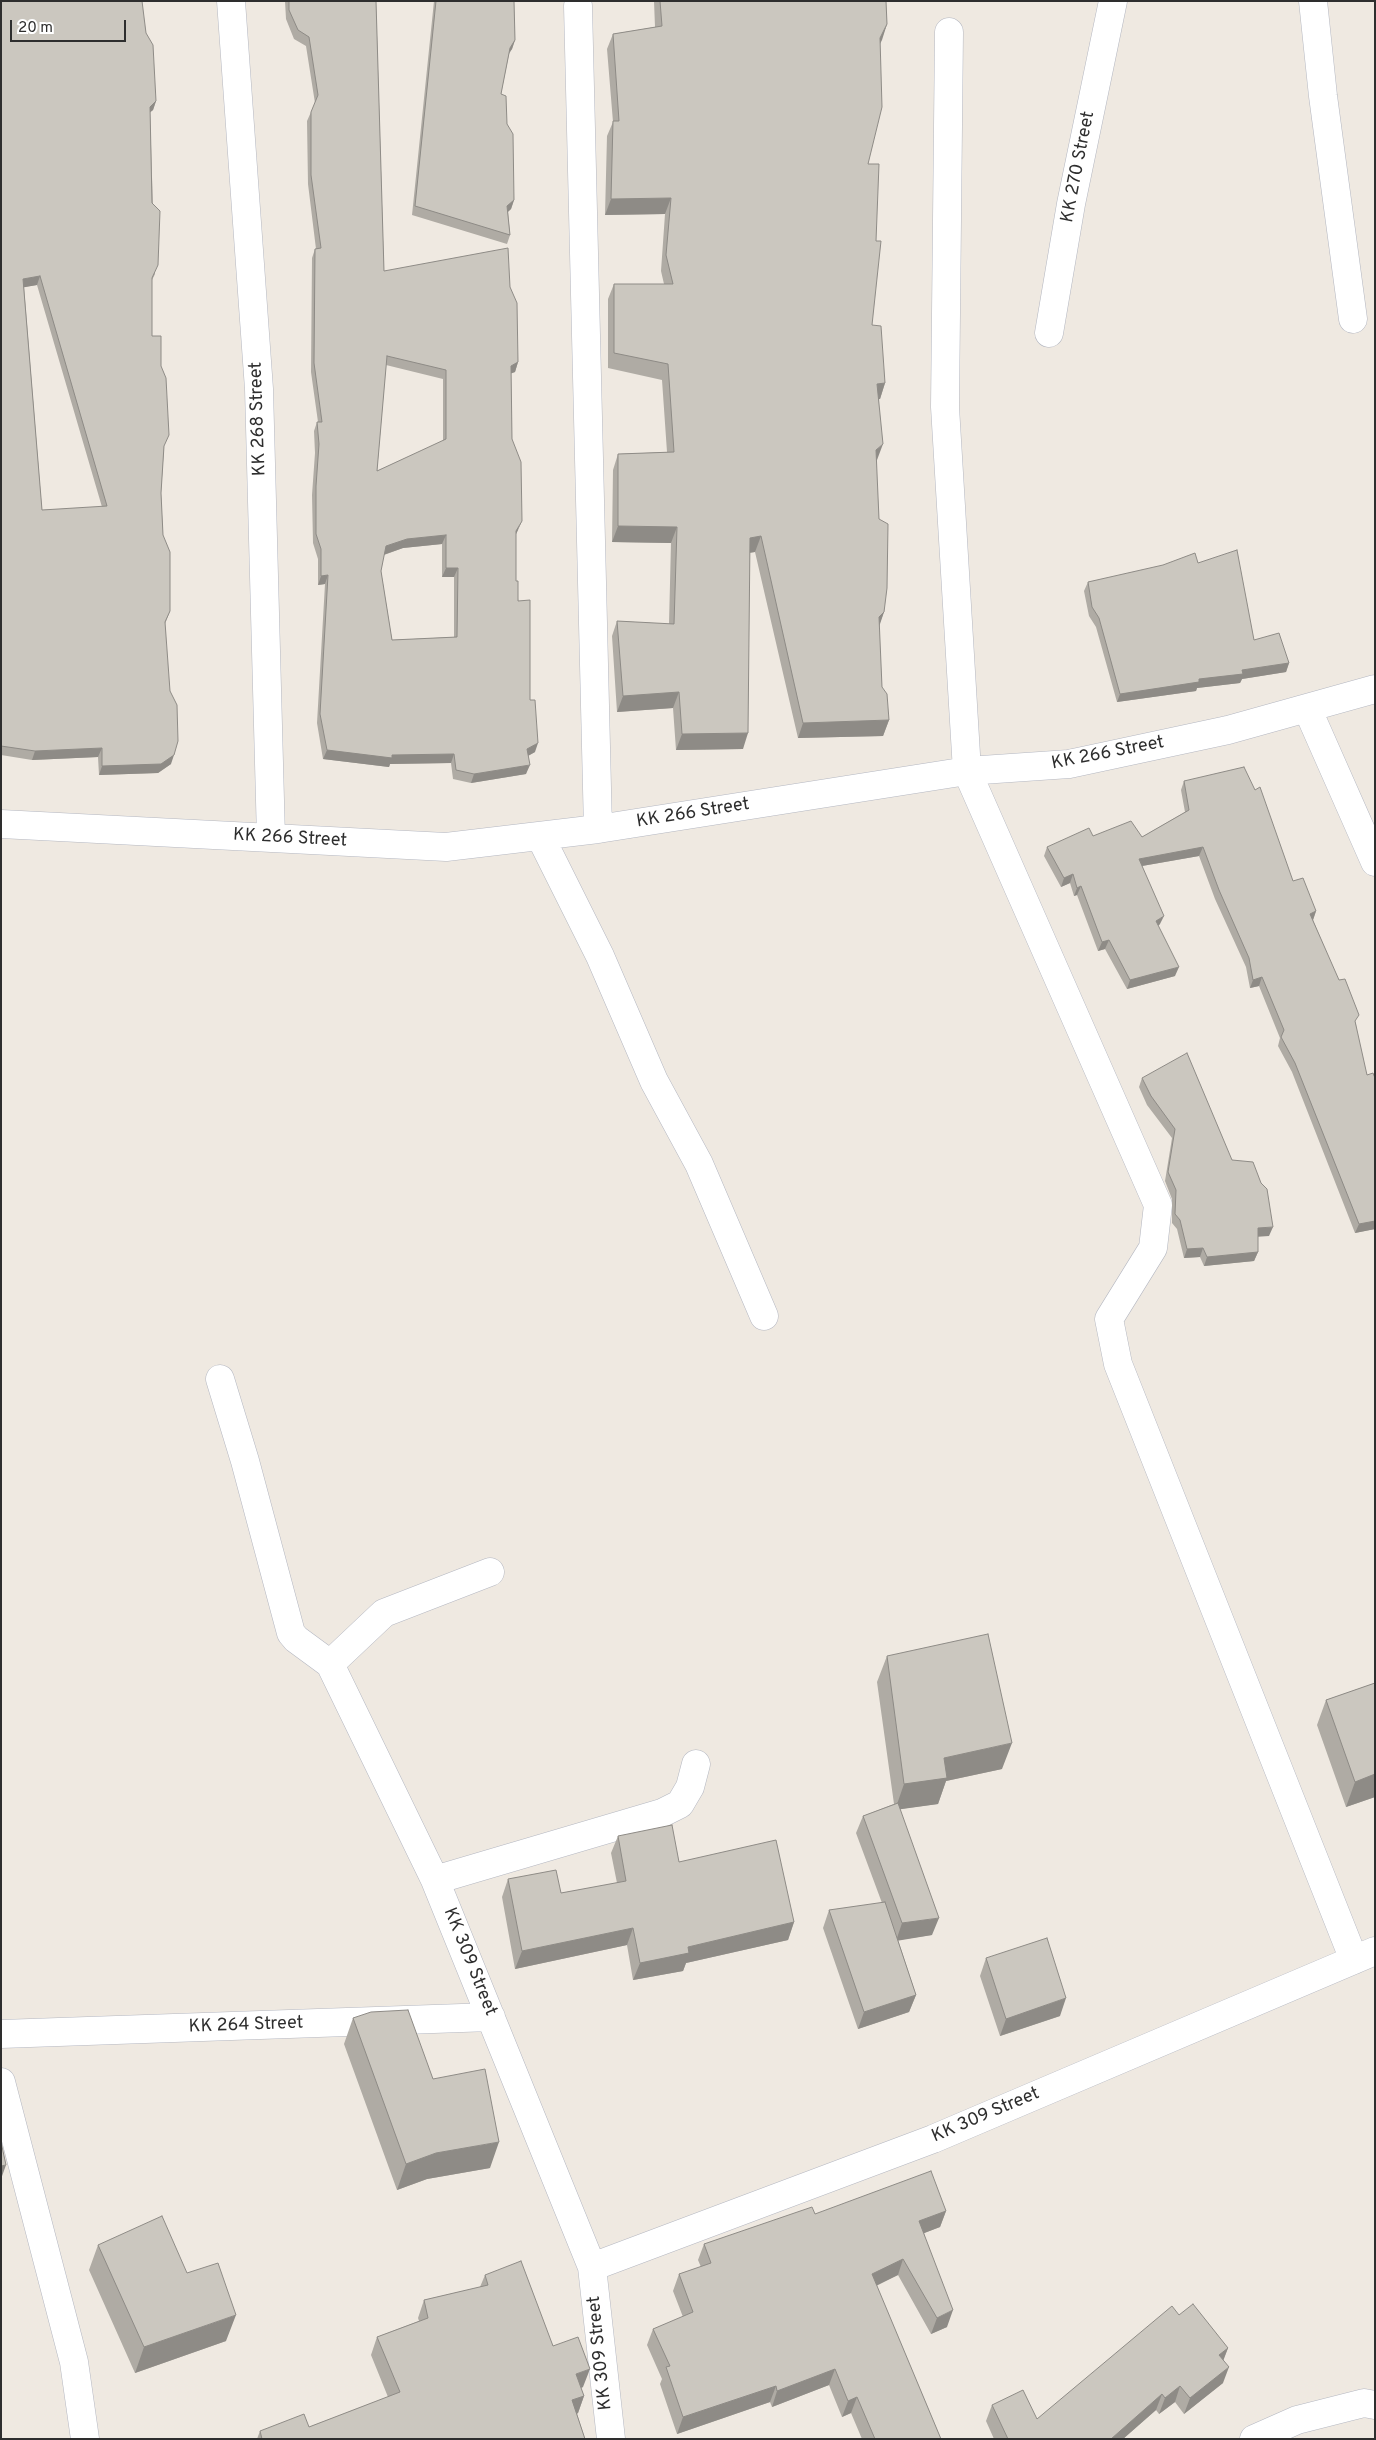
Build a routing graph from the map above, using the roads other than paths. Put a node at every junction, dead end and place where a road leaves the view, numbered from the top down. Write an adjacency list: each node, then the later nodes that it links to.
1 (231, 1): 14 (street, KK 268 Street)
2 (1113, 1): 7 (street, KK 270 Street)
3 (1313, 1): 6 (street)
4 (578, 6): 12 (street)
5 (949, 32): 10 (street)
6 (1353, 319)
7 (1049, 333)
8 (1375, 690): 9 (street, KK 266 Street)
9 (1307, 708): 10 (street, KK 266 Street); 15 (street)
10 (968, 771): 12 (street, KK 266 Street); 22 (street)
11 (1, 824): 14 (street, KK 266 Street)
12 (598, 829): 13 (street, KK 266 Street)
13 (540, 836): 14 (street, KK 266 Street); 16 (street)
14 (271, 838)
15 (1375, 862)
16 (764, 1316)
17 (220, 1379): 19 (street)
18 (490, 1572): 19 (street)
19 (330, 1664): 21 (street, KK 309 Street)
20 (696, 1764): 21 (street)
21 (435, 1880): 23 (street, KK 309 Street)
22 (1364, 1955): 26 (street, KK 309 Street)
23 (491, 2017): 24 (street, KK 264 Street); 26 (street, KK 309 Street)
24 (1, 2034)
25 (1, 2082): 28 (street)
26 (592, 2267): 29 (street, KK 309 Street)
27 (1375, 2405): 30 (street)
28 (85, 2439)
29 (611, 2439)
30 (1254, 2439)

